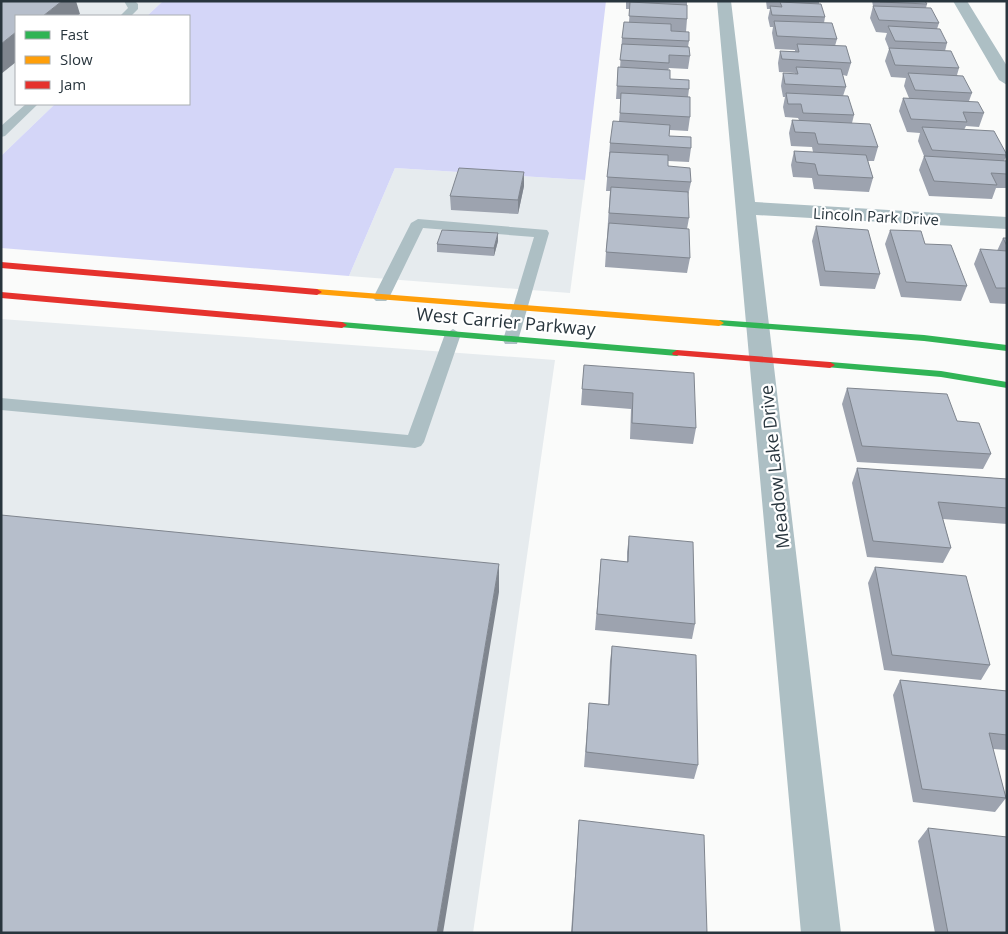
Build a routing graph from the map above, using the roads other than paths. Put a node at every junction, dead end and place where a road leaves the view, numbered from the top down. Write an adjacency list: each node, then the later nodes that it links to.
1 (129, 1): 4 (lane)
2 (724, 1): 8 (street, Meadow Lake Drive)
3 (960, 1): 5 (street)
4 (126, 15)
5 (1007, 80)
6 (31, 105): 7 (lane)
7 (1, 133)
8 (746, 208): 9 (street, Lincoln Park Drive); 14 (street, Meadow Lake Drive)
9 (1007, 223)
10 (1, 265): 12 (main road, West Carrier Parkway)
11 (1, 295): 15 (main road, West Carrier Parkway)
12 (381, 298): 13 (main road, West Carrier Parkway); 13 (lane)
13 (520, 308): 14 (main road, West Carrier Parkway); 16 (lane)
14 (759, 327): 17 (main road, West Carrier Parkway); 18 (street, Meadow Lake Drive)
15 (453, 334): 16 (main road, West Carrier Parkway); 20 (lane)
16 (511, 340): 18 (main road, West Carrier Parkway)
17 (1007, 348)
18 (763, 360): 19 (main road, West Carrier Parkway); 21 (street, Meadow Lake Drive)
19 (1007, 385)
20 (1, 404)
21 (821, 933)

